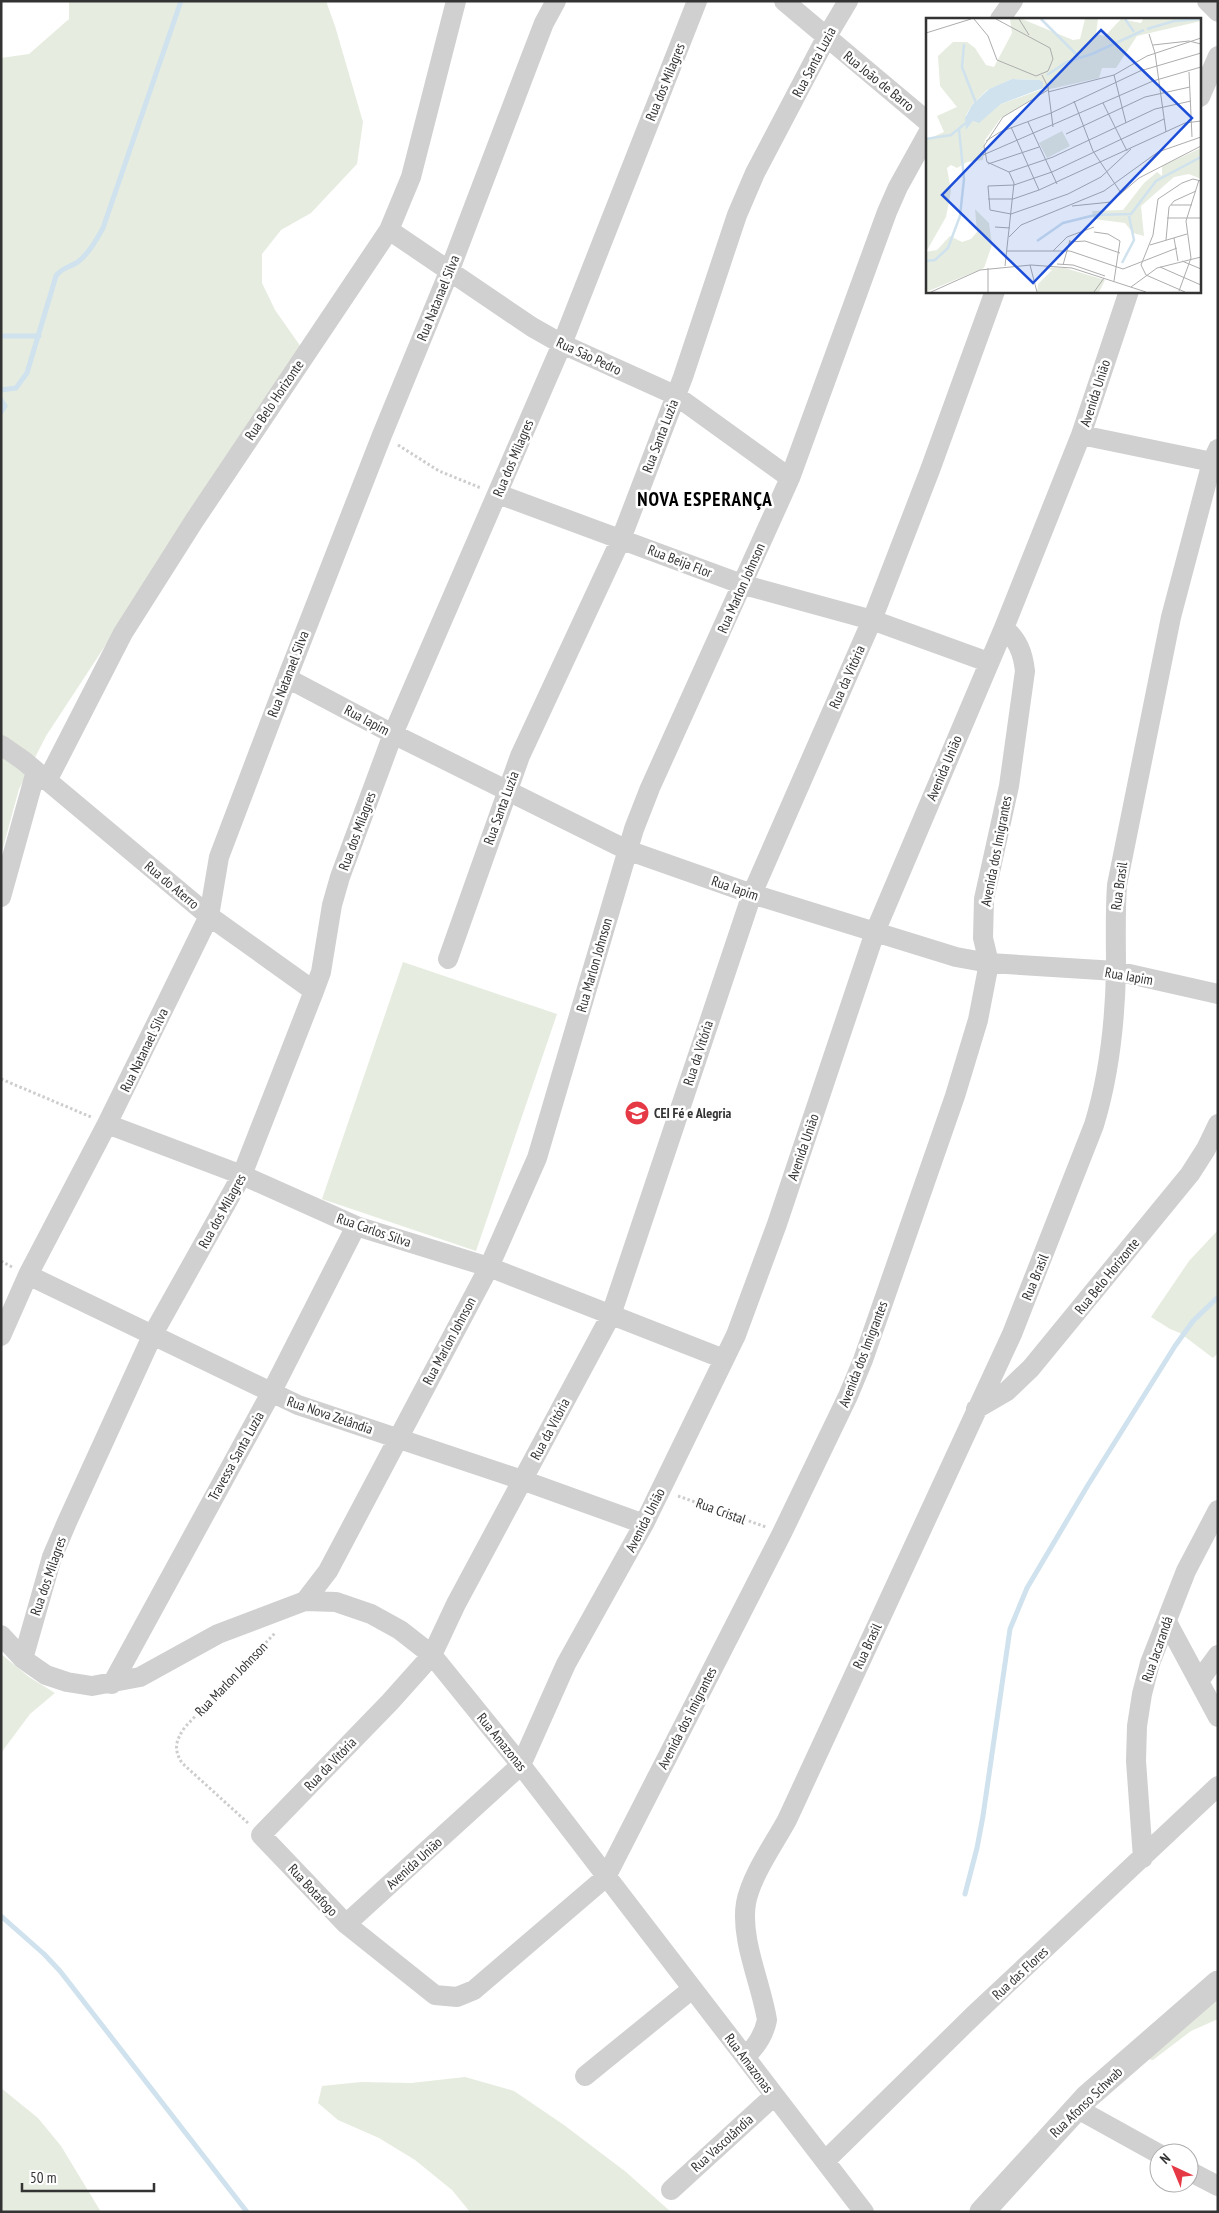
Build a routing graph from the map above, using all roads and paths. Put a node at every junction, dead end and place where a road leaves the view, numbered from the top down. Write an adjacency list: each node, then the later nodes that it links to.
1 (456, 1): 15 (street, Rua Belo Horizonte)
2 (556, 1): 16 (street, Rua Natanael Silva)
3 (697, 1): 19 (street, Rua dos Milagres)
4 (784, 1): 10 (street, Rua João de Barro)
5 (848, 1): 10 (street, Rua Santa Luzia)
6 (1013, 1): 9 (street)
7 (1207, 1): 8 (street)
8 (1218, 12)
9 (1001, 18)
10 (826, 38): 13 (street, Rua João de Barro); 20 (street, Rua Santa Luzia)
11 (1218, 56): 12 (street)
12 (1202, 92)
13 (926, 120)
14 (926, 137): 24 (street, Rua Marlon Johnson)
15 (389, 230): 16 (street, Rua São Pedro); 34 (street, Rua Belo Horizonte)
16 (449, 272): 19 (street, Rua São Pedro); 21 (street, Rua Natanael Silva)
17 (995, 292): 28 (street, Rua da Vitória)
18 (1129, 292): 22 (street, Avenida União)
19 (562, 344): 20 (street, Rua São Pedro); 25 (street, Rua dos Milagres)
20 (675, 395): 24 (street, Rua São Pedro); 26 (street, Rua Santa Luzia)
21 (382, 435): 25 (path); 31 (street, Rua Natanael Silva)
22 (1081, 435): 23 (street); 29 (street, Avenida União)
23 (1215, 455): 43 (street, Rua Brasil)
24 (790, 478): 27 (street, Rua Marlon Johnson)
25 (498, 494): 26 (street, Rua Beija Flor); 32 (street, Rua dos Milagres)
26 (621, 539): 27 (street, Rua Beija Flor); 35 (street, Rua Santa Luzia)
27 (744, 585): 28 (street, Rua Beija Flor); 36 (street, Rua Marlon Johnson)
28 (872, 620): 30 (street, Rua Beija Flor); 37 (street, Rua da Vitória)
29 (1004, 628): 30 (street, Avenida União); 42 (street, Avenida dos Imigrantes)
30 (988, 662): 40 (street, Avenida União)
31 (287, 678): 32 (street, Rua Iapim); 39 (street, Rua Natanael Silva)
32 (393, 734): 35 (street, Rua Iapim); 44 (street, Rua dos Milagres)
33 (1, 745): 34 (street)
34 (42, 776): 38 (street); 39 (street, Rua do Aterro)
35 (507, 791): 36 (street, Rua Iapim); 41 (street, Rua Santa Luzia)
36 (627, 850): 37 (street, Rua Iapim); 51 (street, Rua Marlon Johnson)
37 (752, 894): 40 (street, Rua Iapim); 53 (street, Rua da Vitória)
38 (1, 897)
39 (209, 916): 44 (street, Rua do Aterro); 47 (street, Rua Natanael Silva)
40 (876, 932): 42 (street, Rua Iapim); 56 (street, Avenida União)
41 (448, 959)
42 (989, 963): 43 (street, Rua Iapim); 64 (street, Avenida dos Imigrantes)
43 (1116, 971): 45 (street, Rua Iapim); 58 (street, Rua Brasil)
44 (314, 992): 49 (street, Rua dos Milagres)
45 (1218, 994)
46 (1, 1080): 47 (path)
47 (107, 1124): 49 (street, Rua Carlos Silva); 52 (street, Rua Natanael Silva)
48 (1218, 1124): 58 (street, Rua Belo Horizonte)
49 (242, 1175): 50 (street, Rua Carlos Silva); 54 (street, Rua dos Milagres)
50 (356, 1226): 51 (street, Rua Carlos Silva); 57 (street, Travessa Santa Luzia)
51 (489, 1266): 53 (street, Rua Carlos Silva); 59 (street, Rua Marlon Johnson)
52 (28, 1275): 54 (street, Rua Nova Zelândia); 55 (street, Rua Natanael Silva)
53 (610, 1315): 56 (street, Rua Carlos Silva); 60 (street, Rua da Vitória)
54 (153, 1334): 57 (street, Rua Nova Zelândia); 71 (street, Rua dos Milagres)
55 (1, 1336)
56 (724, 1359): 61 (street, Avenida União)
57 (271, 1393): 59 (street, Rua Nova Zelândia); 73 (street, Travessa Santa Luzia)
58 (976, 1409): 86 (street, Rua Brasil)
59 (398, 1438): 60 (street, Rua Nova Zelândia); 65 (street, Rua Marlon Johnson)
60 (522, 1480): 63 (street, Rua Nova Zelândia); 69 (street, Rua da Vitória)
61 (660, 1490): 63 (street, Avenida União); 64 (path, Rua Cristal)
62 (1218, 1510): 66 (street, Rua Jacarandá)
63 (644, 1524): 75 (street, Avenida União)
64 (782, 1533): 79 (street, Avenida dos Imigrantes)
65 (306, 1601): 69 (street, Rua Amazonas); 73 (street, Rua Amazonas)
66 (1167, 1622): 72 (street); 78 (street, Rua Jacarandá)
67 (279, 1629): 77 (path, Rua Marlon Johnson)
68 (1, 1635): 71 (street, Rua Amazonas)
69 (432, 1655): 75 (street, Rua Amazonas); 77 (street, Rua da Vitória)
70 (1218, 1655): 72 (street)
71 (23, 1660): 73 (street, Rua Amazonas)
72 (1198, 1681): 74 (street)
73 (112, 1684)
74 (1218, 1717)
75 (521, 1766): 79 (street, Rua Amazonas); 80 (street, Avenida União)
76 (1218, 1786): 78 (street, Rua das Flores)
77 (261, 1835): 80 (street, Rua Botafogo)
78 (1143, 1858): 91 (street, Rua das Flores)
79 (606, 1877): 83 (street, Rua Amazonas); 84 (street, Avenida dos Imigrantes)
80 (346, 1924): 84 (street, Rua Botafogo)
81 (1218, 1973): 85 (street, Rua Afonso Schwab)
82 (1218, 1983): 85 (street, Rua Afonso Schwab)
83 (692, 1988): 86 (street, Rua Amazonas); 87 (street)
84 (474, 1990)
85 (1198, 2000): 89 (street, Rua Afonso Schwab)
86 (745, 2057): 88 (street, Rua Amazonas)
87 (586, 2076)
88 (774, 2096): 91 (street, Rua Amazonas); 94 (street, Rua Vascolândia)
89 (1076, 2108): 90 (street); 96 (street, Rua Afonso Schwab)
90 (1149, 2148)
91 (825, 2162): 95 (street, Rua Amazonas)
92 (1199, 2176): 93 (street)
93 (1218, 2186)
94 (671, 2190)
95 (856, 2209)
96 (982, 2212)

